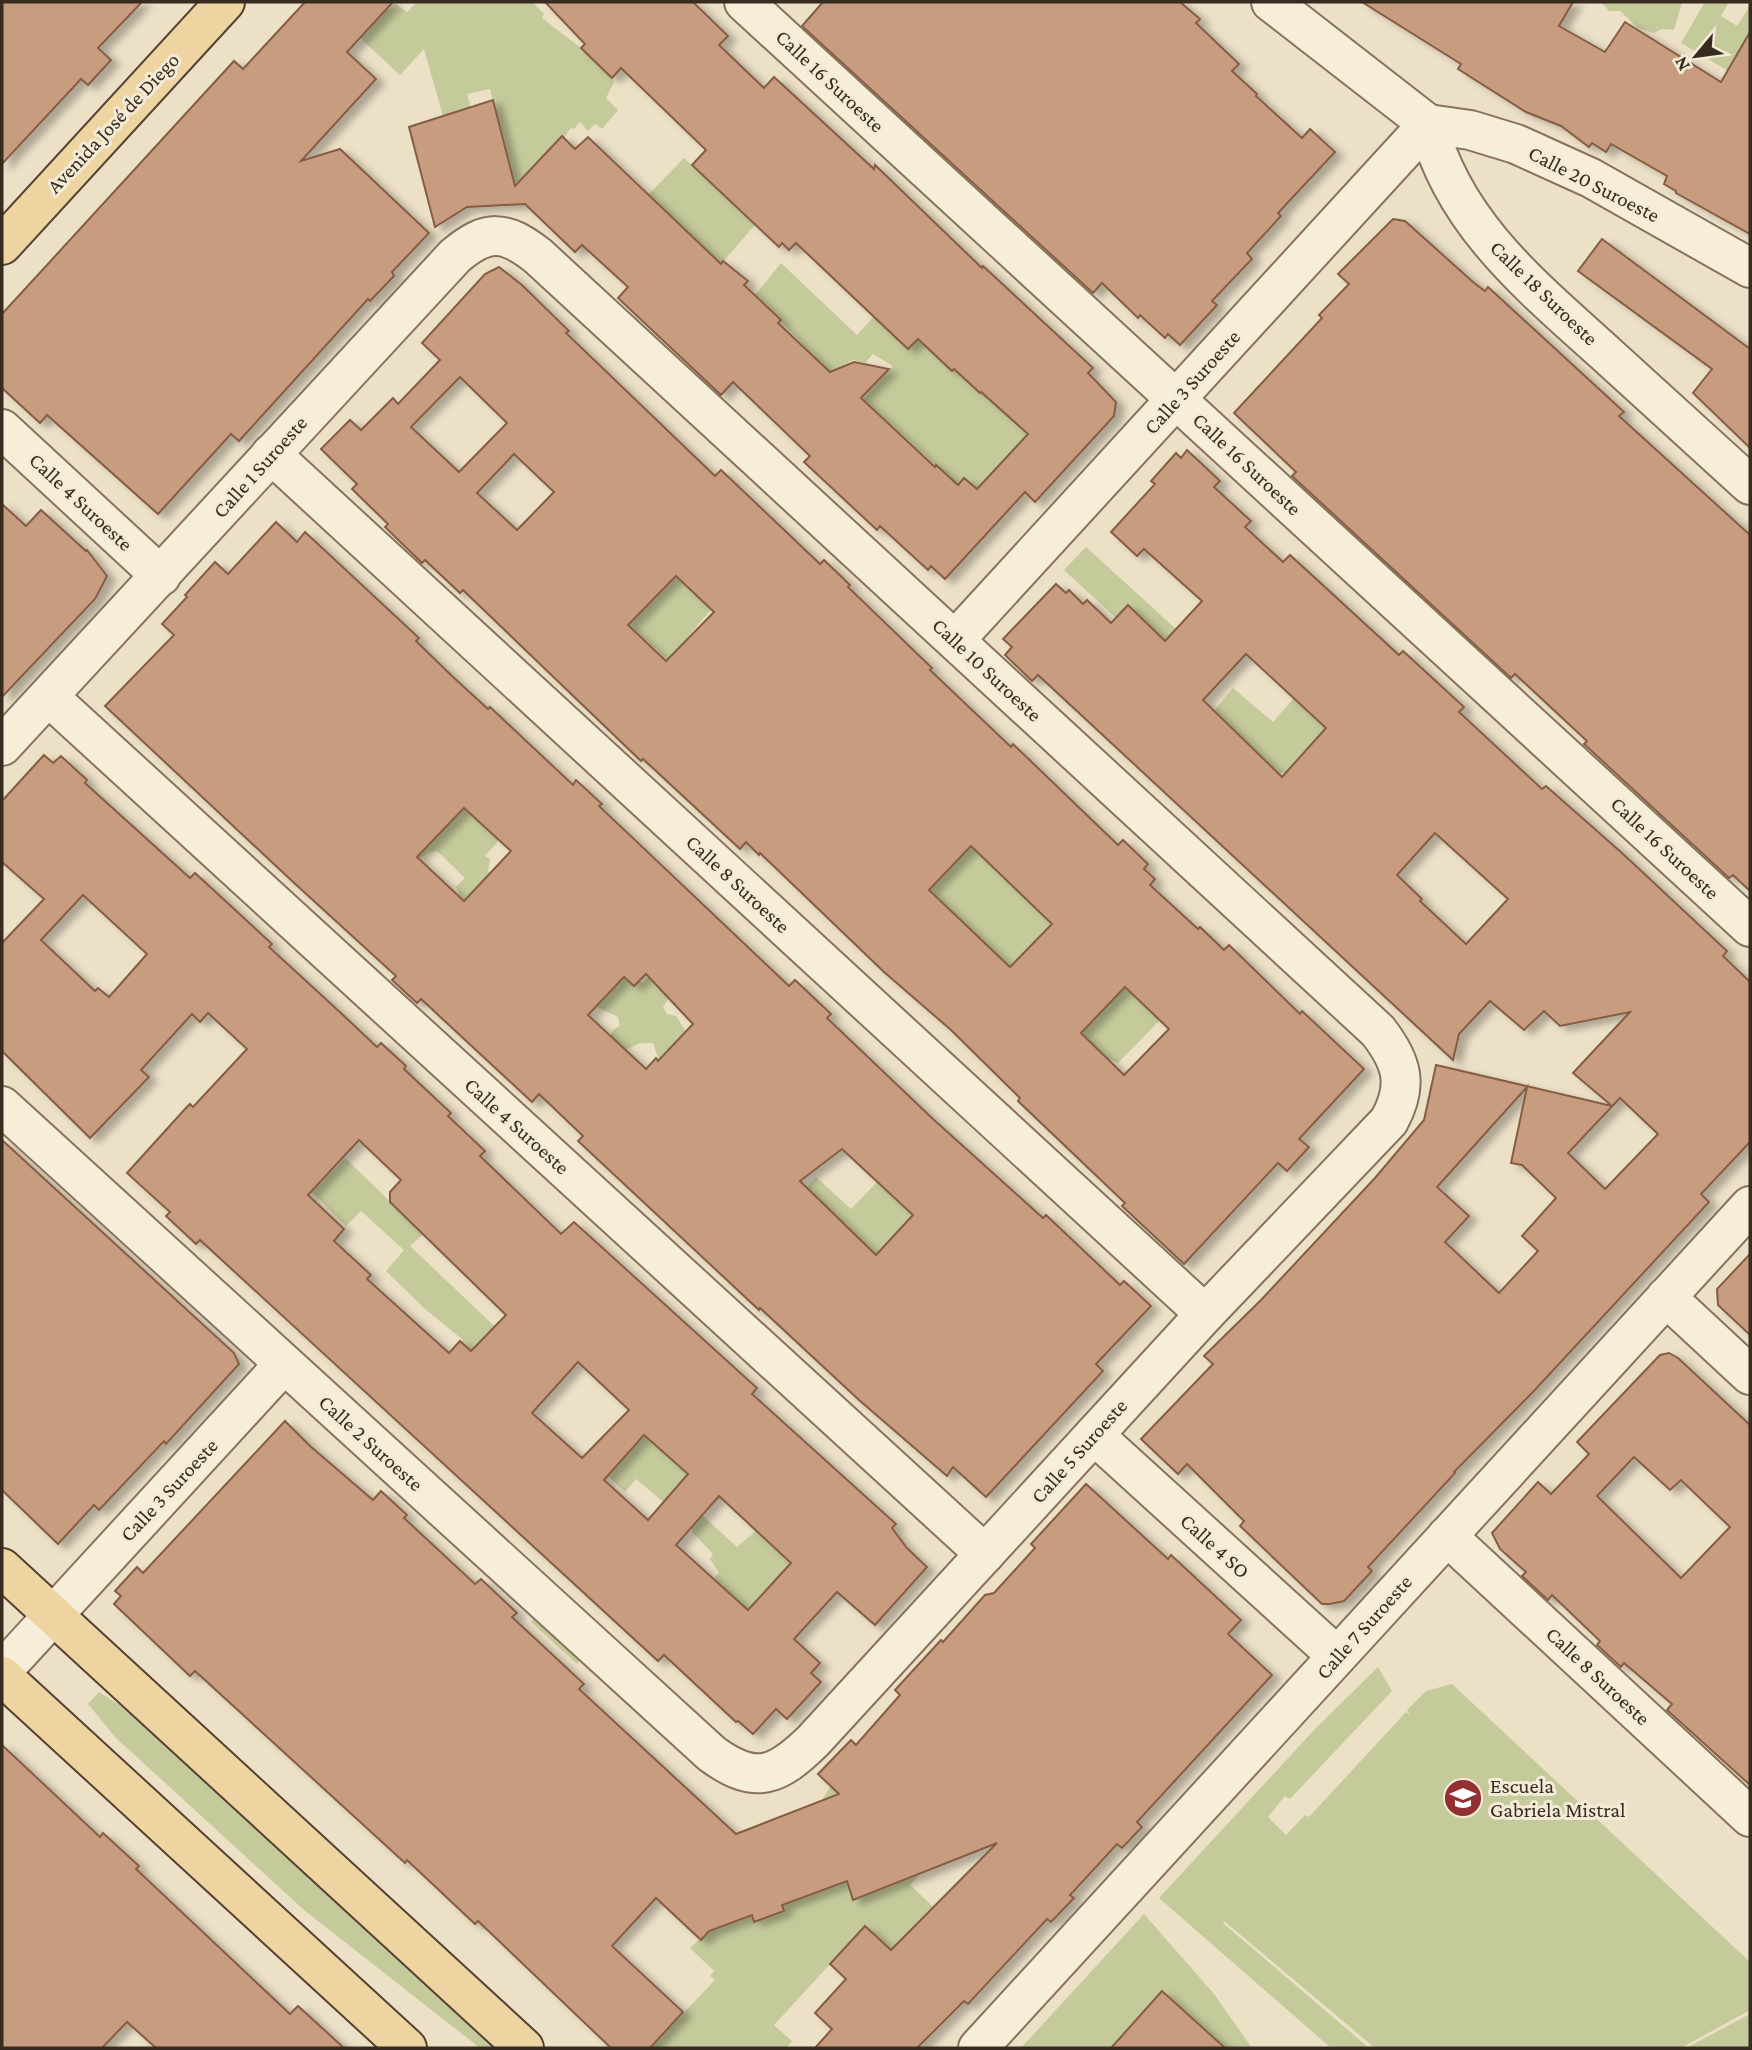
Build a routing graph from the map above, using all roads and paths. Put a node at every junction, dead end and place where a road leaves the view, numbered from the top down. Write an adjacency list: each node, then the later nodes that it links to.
1 (225, 2): 5 (main road, Avenida José de Diego)
2 (744, 2): 8 (street, Calle 16 Suroeste)
3 (1271, 2): 4 (street)
4 (1428, 124): 7 (street, Calle 20 Suroeste); 8 (street, Calle 3 Suroeste); 11 (street, Calle 18 Suroeste)
5 (2, 245)
6 (538, 256): 10 (street, Calle 1 Suroeste); 13 (street, Calle 10 Suroeste)
7 (1750, 268)
8 (1177, 399): 13 (street, Calle 3 Suroeste); 16 (street, Calle 16 Suroeste)
9 (2, 429): 12 (street, Calle 4 Suroeste)
10 (271, 454): 12 (street, Calle 1 Suroeste); 21 (street, Calle 8 Suroeste)
11 (1750, 485)
12 (161, 576): 14 (street, Calle 1 Suroeste)
13 (955, 640): 17 (street, Calle 10 Suroeste)
14 (49, 697): 15 (street, Calle 1 Suroeste); 26 (street, Calle 4 Suroeste)
15 (2, 746)
16 (1750, 927)
17 (1399, 1103): 21 (street, Calle 5 Suroeste)
18 (2, 1106): 22 (street, Calle 2 Suroeste)
19 (1750, 1206): 20 (street, Calle 7 Suroeste)
20 (1666, 1297): 23 (street); 25 (street, Calle 7 Suroeste)
21 (1205, 1314): 24 (street, Calle 5 Suroeste)
22 (284, 1364): 28 (street, Calle 3 Suroeste); 31 (street, Calle 2 Suroeste)
23 (1750, 1375)
24 (1094, 1435): 26 (street, Calle 5 Suroeste); 29 (street, Calle 4 SO)
25 (1447, 1536): 29 (street, Calle 7 Suroeste); 32 (street, Calle 8 Suroeste)
26 (985, 1554): 31 (street, Calle 5 Suroeste)
27 (2, 1568): 28 (main road)
28 (53, 1615): 30 (street, Calle 3 Suroeste); 34 (main road)
29 (1337, 1656): 35 (street, Calle 7 Suroeste)
30 (2, 1673): 33 (main road)
31 (744, 1772)
32 (1750, 1817)
33 (407, 2048)
34 (524, 2048)
35 (978, 2048)

